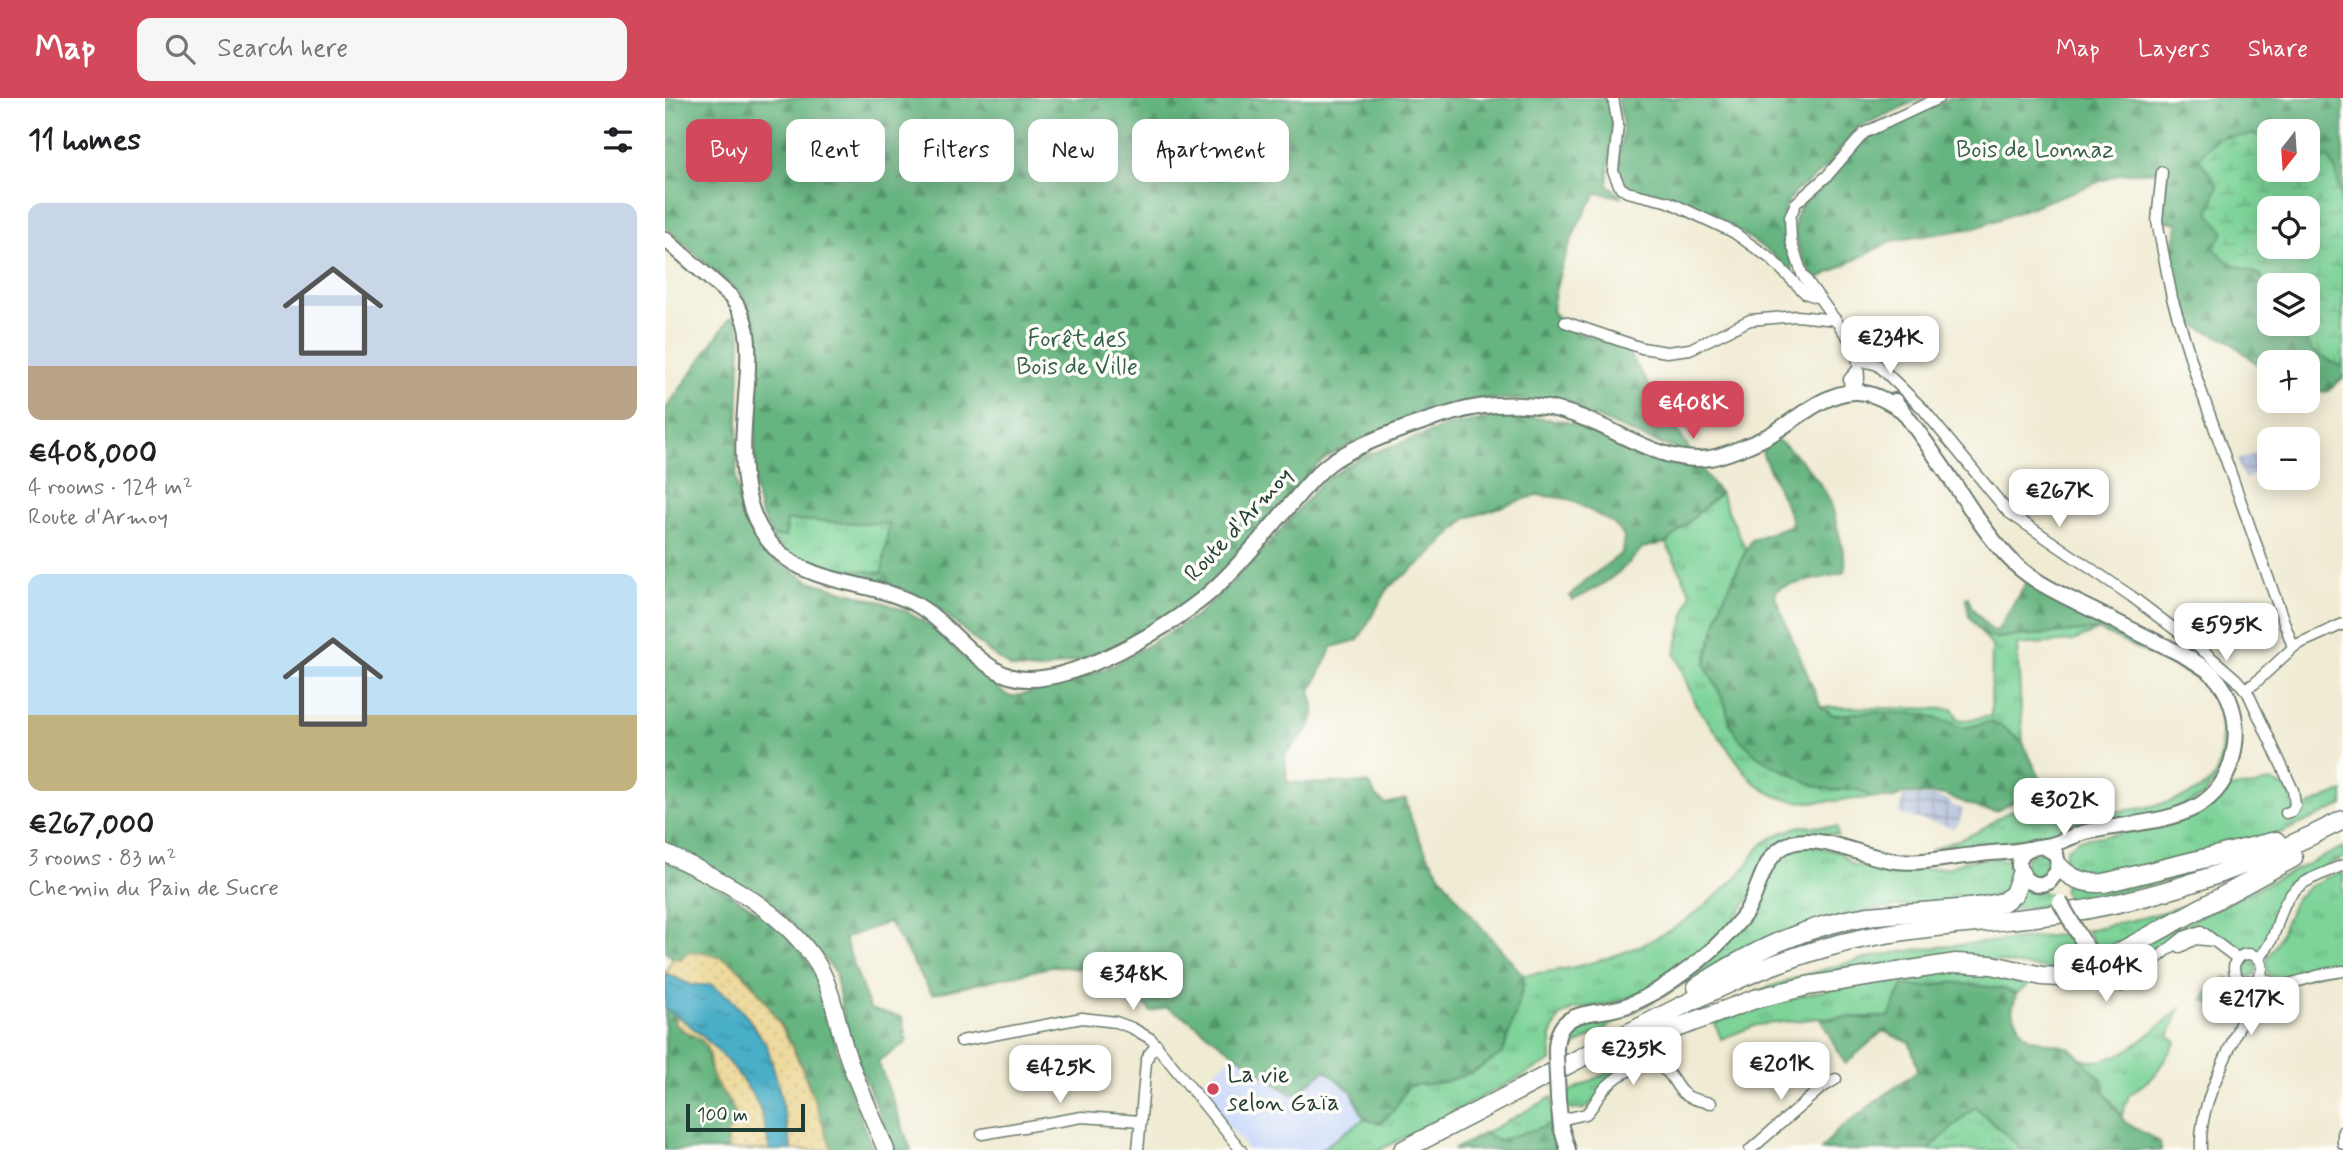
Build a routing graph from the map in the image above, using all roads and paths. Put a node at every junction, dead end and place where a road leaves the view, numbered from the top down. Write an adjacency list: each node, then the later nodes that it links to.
1 (1613, 98): 5 (street)
2 (1940, 98): 5 (street)
3 (2162, 172): 11 (street)
4 (665, 239): 9 (main road, Route d'Armoy)
5 (1817, 297): 6 (street)
6 (1836, 320): 7 (street); 8 (street)
7 (1565, 322)
8 (1858, 365): 9 (street); 12 (street)
9 (1852, 389): 16 (main road)
10 (2343, 624): 11 (street)
11 (2293, 647): 12 (street)
12 (2245, 688): 13 (street)
13 (2286, 813)
14 (2343, 820): 22 (highway); 33 (highway)
15 (2343, 833): 21 (highway)
16 (2077, 835): 17 (main road); 22 (main road)
17 (2043, 846): 18 (main road); 22 (main road)
18 (2027, 849): 20 (main road); 24 (main road)
19 (665, 853): 42 (main road)
20 (1991, 853): 24 (main road); 37 (main road, bridge)
21 (2293, 858): 28 (highway); 33 (highway)
22 (2059, 863): 25 (main road)
23 (2343, 865): 27 (street)
24 (2020, 870): 25 (main road); 33 (highway)
25 (2049, 882): 28 (main road, bridge)
26 (2238, 959): 27 (street); 28 (street); 31 (street)
27 (2258, 959): 30 (street)
28 (2101, 960): 33 (highway)
29 (2343, 971): 30 (street)
30 (2259, 975): 31 (street)
31 (2248, 981): 49 (street)
32 (961, 1041): 34 (street)
33 (1619, 1044): 45 (highway); 46 (highway)
34 (1157, 1045): 38 (street); 44 (street)
35 (1836, 1079): 48 (street)
36 (1711, 1103): 37 (street)
37 (1560, 1120): 47 (main road)
38 (1141, 1121): 40 (street); 43 (street)
39 (2343, 1130): 41 (street)
40 (982, 1135)
41 (2343, 1144)
42 (886, 1150)
43 (1138, 1150)
44 (1241, 1150)
45 (1403, 1150)
46 (1428, 1150)
47 (1568, 1150)
48 (1750, 1150)
49 (2201, 1150)

